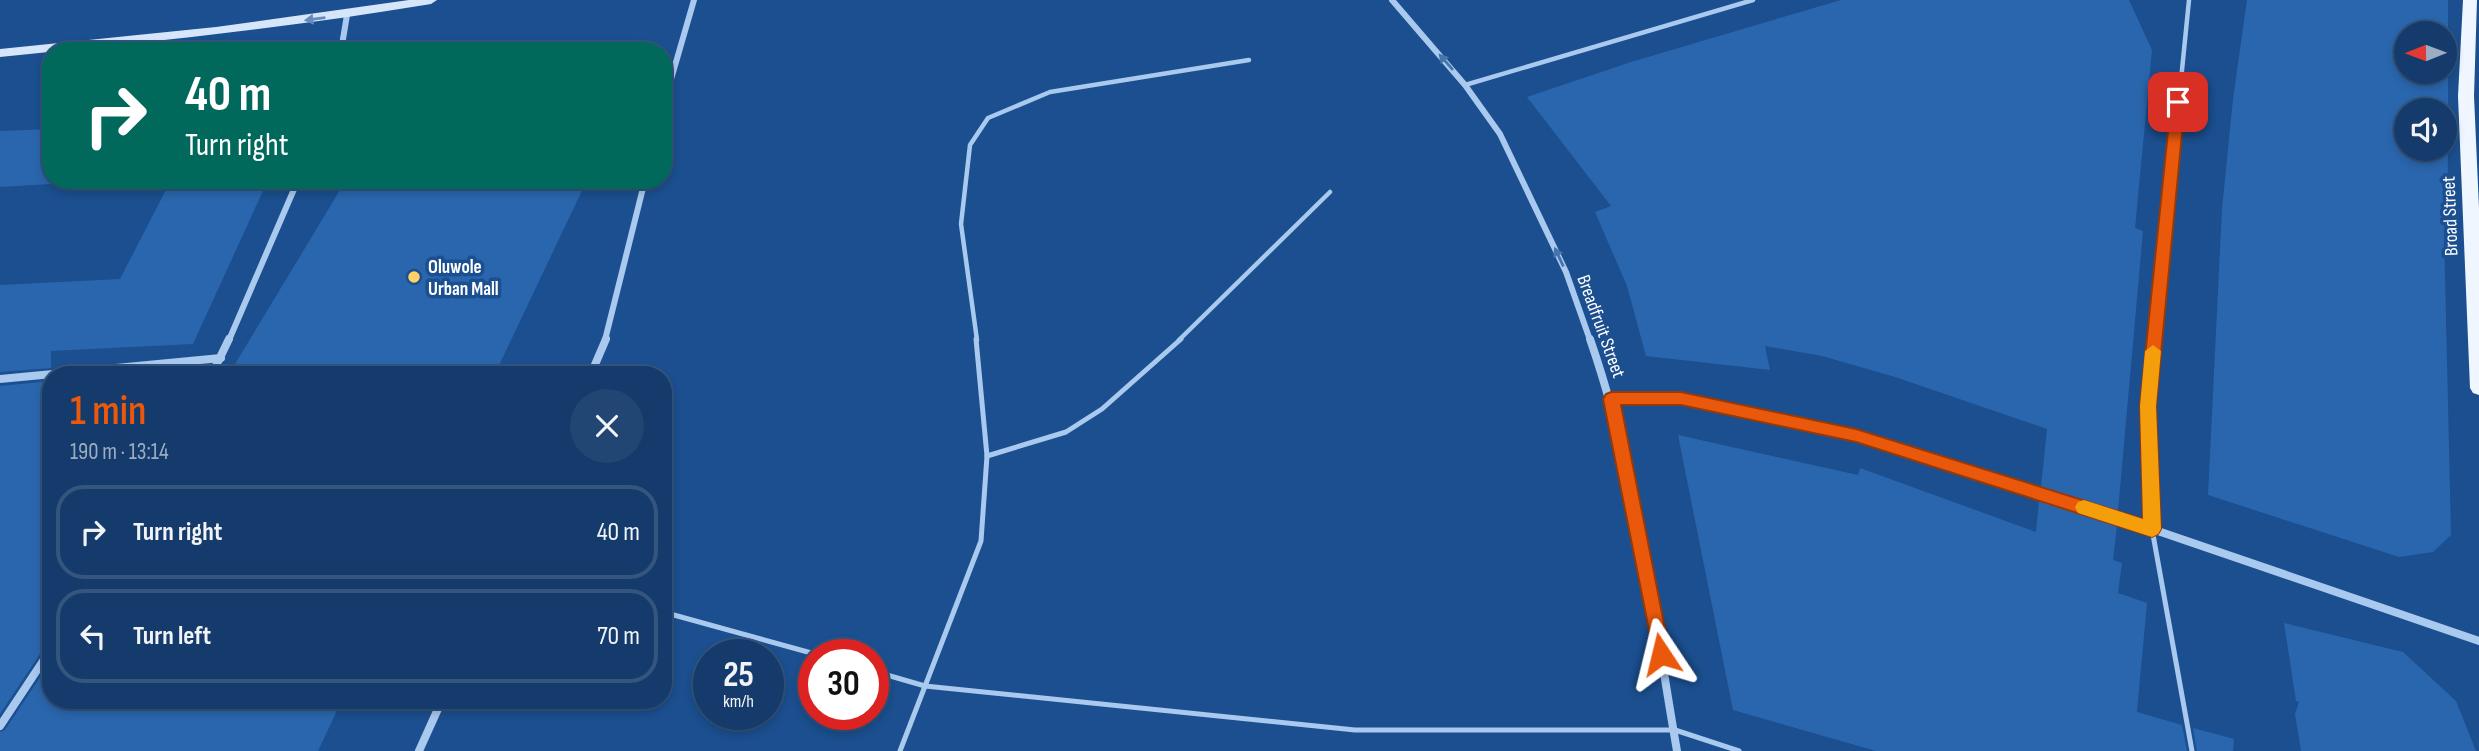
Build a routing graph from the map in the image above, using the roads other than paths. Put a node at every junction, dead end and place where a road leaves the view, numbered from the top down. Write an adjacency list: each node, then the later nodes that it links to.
1 (431, 0): 7 (main road)
2 (694, 0): 13 (street)
3 (1392, 0): 14 (street, Breadfruit Street, one-way to 3)
4 (1753, 0): 14 (lane)
5 (2189, 0): 27 (lane)
6 (2470, 0): 24 (main road, Broad Street)
7 (347, 15): 8 (main road, one-way to 8); 9 (street)
8 (116, 42)
9 (342, 42)
10 (42, 49): 11 (main road, one-way to 11)
11 (0, 53)
12 (1250, 60): 26 (lane)
13 (672, 76)
14 (1465, 85): 25 (street, Breadfruit Street, one-way to 14)
15 (294, 189): 18 (street)
16 (643, 189): 21 (street)
17 (1330, 192): 26 (lane)
18 (221, 358): 19 (street); 20 (street)
19 (137, 366)
20 (216, 366)
21 (595, 366)
22 (42, 375): 23 (street)
23 (0, 379)
24 (2479, 388)
25 (1611, 399): 27 (street); 36 (street, Breadfruit Street)
26 (987, 456): 33 (lane)
27 (2152, 529): 29 (street); 41 (lane)
28 (672, 614): 30 (lane)
29 (2479, 641)
30 (798, 649)
31 (42, 663): 35 (street)
32 (889, 675): 33 (lane)
33 (925, 685): 36 (lane); 38 (lane)
34 (438, 709): 37 (street)
35 (0, 726)
36 (1675, 730): 39 (street, Breadfruit Street); 40 (lane)
37 (419, 751)
38 (900, 751)
39 (1677, 751)
40 (1739, 751)
41 (2192, 751)

